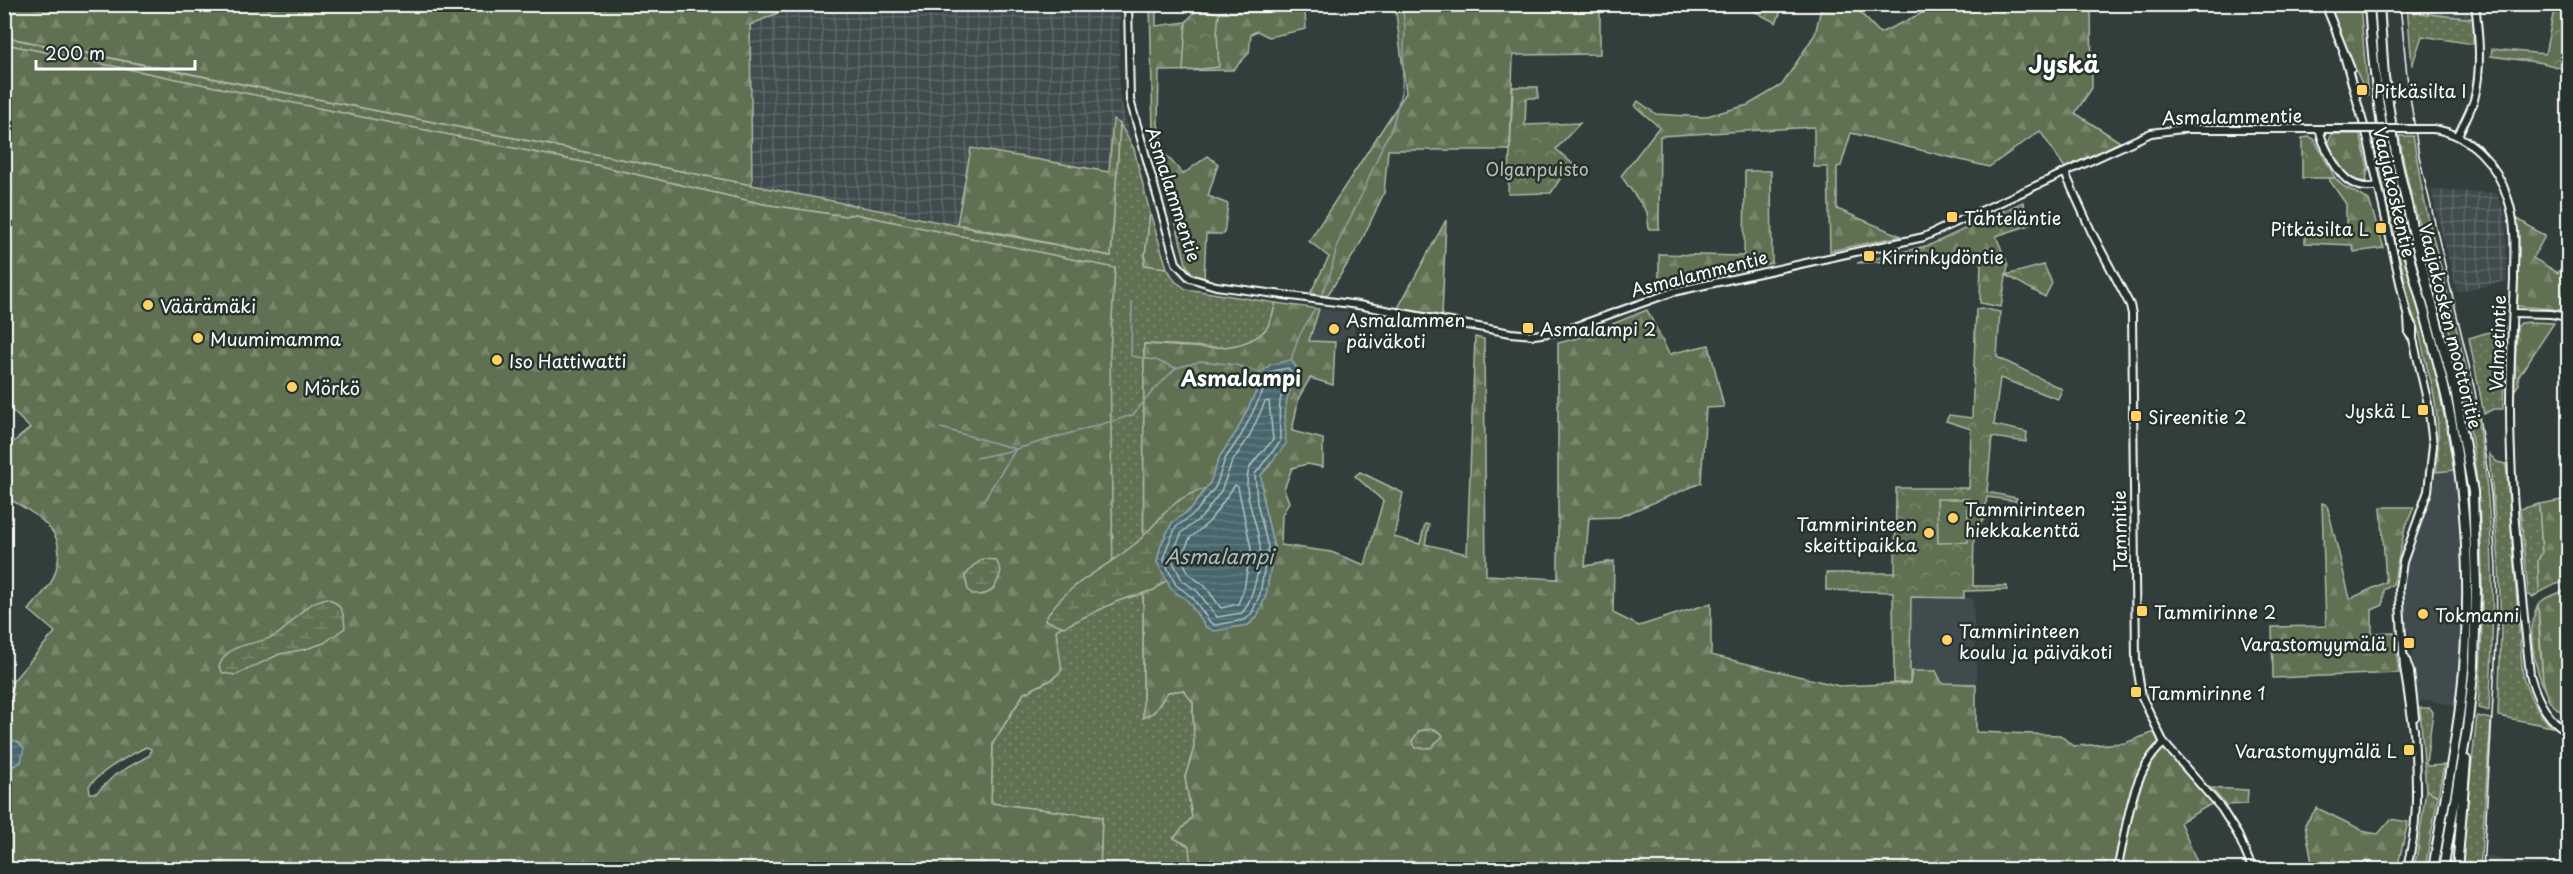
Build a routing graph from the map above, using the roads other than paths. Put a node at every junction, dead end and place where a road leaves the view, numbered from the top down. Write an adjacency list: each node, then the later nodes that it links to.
1 (1128, 4): 8 (street, Asmalammentie)
2 (2325, 4): 9 (street, Vaajakoskentie)
3 (2369, 4): 18 (highway, Vaajakosken moottoritie)
4 (2379, 4): 14 (highway, Vaajakosken moottoritie)
5 (2475, 4): 7 (street)
6 (2320, 129): 7 (street, Valmetintie, bridge); 8 (street, Asmalammentie); 9 (street, Asmalammentie)
7 (2458, 135): 10 (street, Valmetintie)
8 (2065, 173): 13 (street, Tammitie)
9 (2378, 186): 17 (street, Vaajakoskentie)
10 (2513, 312): 11 (street); 12 (street, Valmetintie)
11 (2568, 317)
12 (2568, 731)
13 (2164, 743): 15 (street); 16 (street, Tammitie)
14 (2464, 748): 19 (highway, Vaajakosken moottoritie); 20 (highway)
15 (2117, 870)
16 (2253, 870)
17 (2406, 870)
18 (2433, 870)
19 (2443, 870)
20 (2457, 870)

